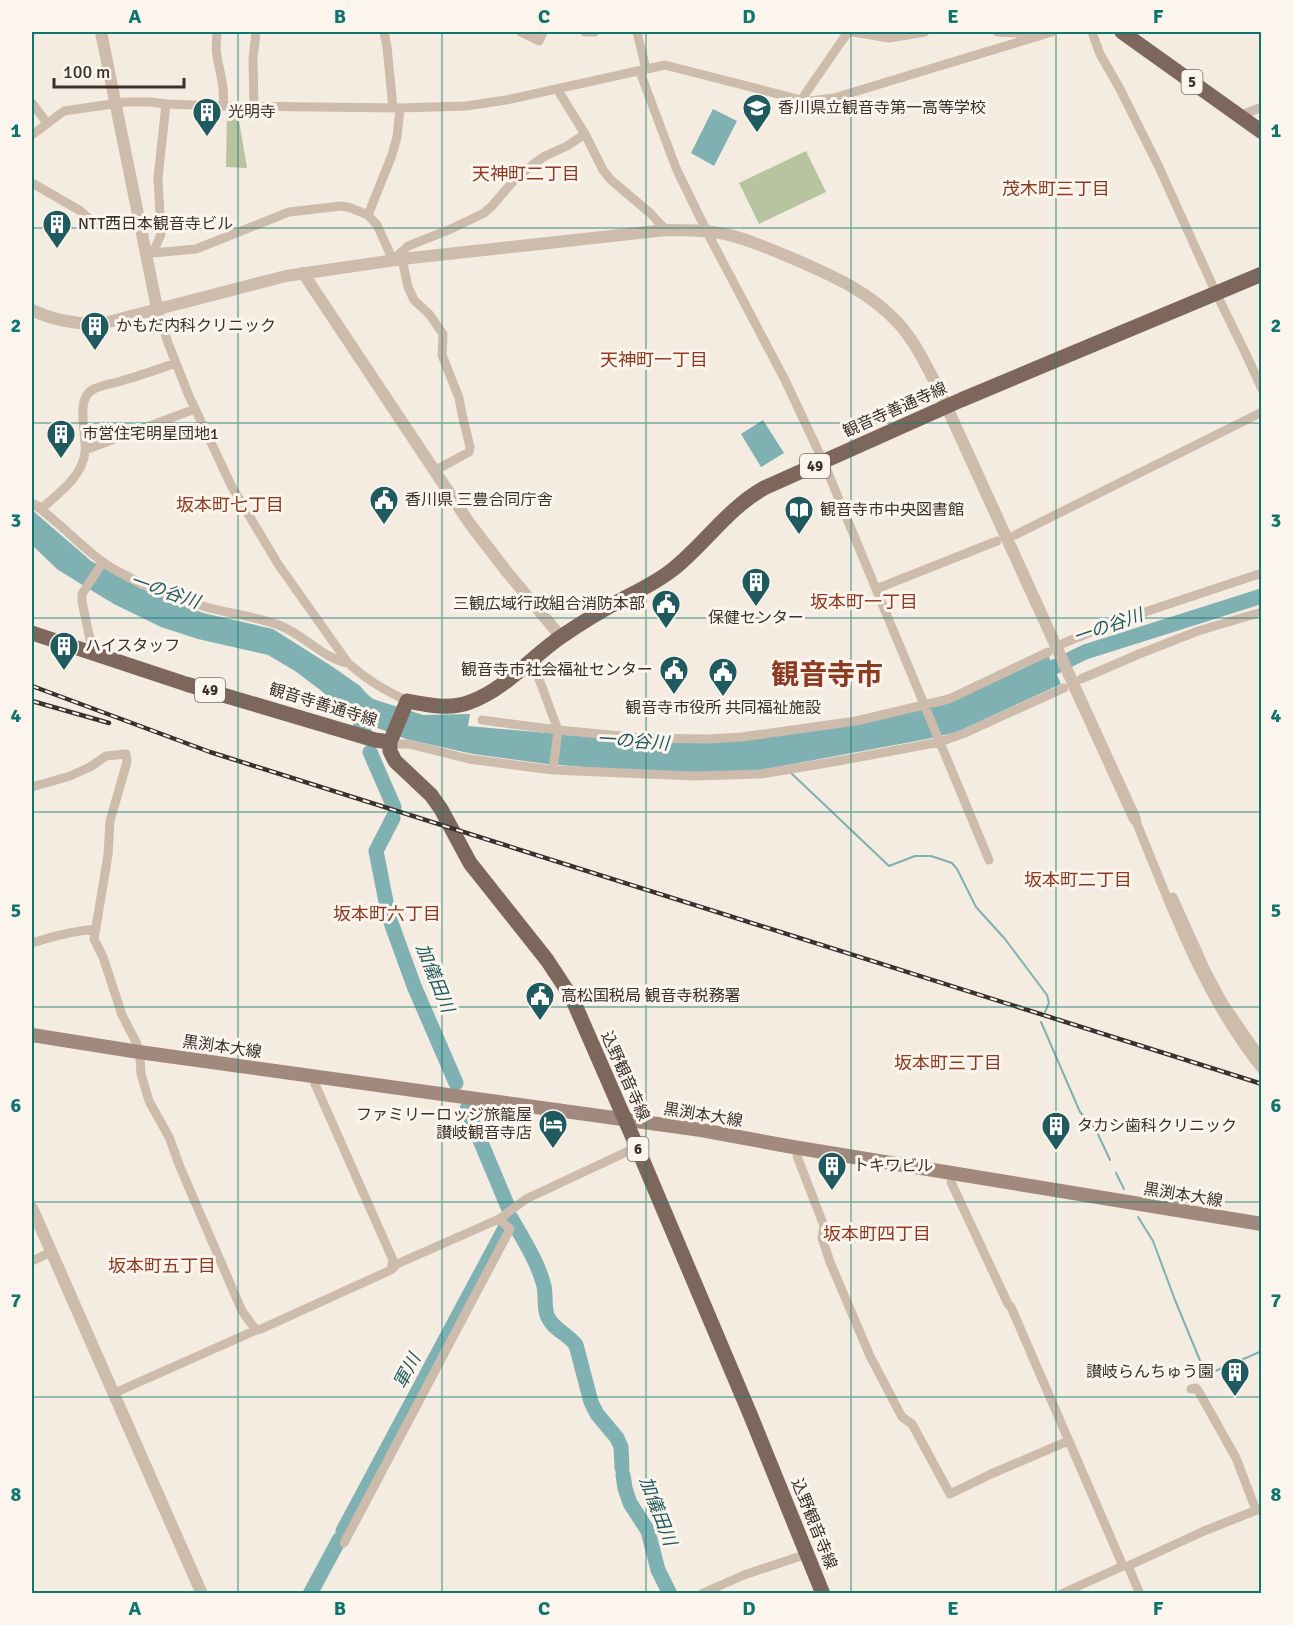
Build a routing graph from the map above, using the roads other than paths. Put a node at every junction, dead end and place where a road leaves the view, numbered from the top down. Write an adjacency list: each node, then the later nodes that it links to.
1 (102, 32): 22 (street)
2 (217, 32): 24 (street)
3 (256, 32): 25 (street)
4 (384, 32): 27 (street)
5 (520, 32): 6 (street)
6 (543, 32)
7 (585, 32): 8 (street)
8 (595, 32)
9 (637, 32): 18 (street)
10 (848, 32): 20 (street)
11 (854, 32): 12 (street)
12 (925, 32)
13 (997, 32): 17 (street)
14 (1052, 32): 17 (street)
15 (1092, 32): 42 (street)
16 (1122, 32): 28 (main road, 5)
17 (1041, 34): 20 (street)
18 (643, 70): 19 (street); 20 (street); 37 (street)
19 (557, 89): 27 (street); 31 (street)
20 (801, 100)
21 (32, 103): 29 (street)
22 (116, 104): 23 (street); 29 (street); 38 (street)
23 (166, 104): 24 (street); 38 (street)
24 (223, 105): 25 (street)
25 (254, 106): 27 (street)
26 (1262, 107): 28 (street)
27 (396, 108): 34 (street)
28 (1239, 116): 30 (main road, 5)
29 (47, 123): 32 (street)
30 (1262, 132)
31 (585, 134): 36 (street); 39 (street)
32 (32, 135)
33 (32, 183): 35 (street)
34 (368, 215): 38 (street); 39 (street)
35 (93, 222)
36 (666, 230): 37 (street); 39 (street)
37 (707, 232): 47 (street); 51 (street)
38 (149, 252): 43 (street)
39 (397, 259): 40 (street); 52 (street)
40 (303, 273): 43 (street); 52 (street)
41 (1262, 274): 42 (main road, 観音寺善通寺線 / 49)
42 (1216, 293): 46 (street); 47 (main road, 観音寺善通寺線 / 49)
43 (158, 308): 44 (street); 45 (street)
44 (32, 310)
45 (176, 363): 48 (street); 50 (street)
46 (1262, 388)
47 (947, 407): 51 (main road, 観音寺善通寺線 / 49); 63 (street)
48 (195, 409): 50 (street); 66 (street)
49 (1262, 412): 55 (street)
50 (85, 450): 54 (street)
51 (824, 463): 59 (street); 62 (main road, 観音寺善通寺線 / 49)
52 (434, 471): 62 (street)
53 (32, 501): 54 (street)
54 (41, 509): 57 (street)
55 (1015, 535)
56 (997, 541): 59 (street)
57 (103, 562): 64 (street); 66 (street)
58 (1262, 573): 63 (street)
59 (876, 590): 69 (street)
60 (1262, 612): 67 (street)
61 (32, 633): 64 (main road, 観音寺善通寺線 / 49)
62 (561, 637): 65 (main road, 観音寺善通寺線 / 49)
63 (1056, 648): 67 (street); 69 (street)
64 (93, 653): 72 (main road, 観音寺善通寺線 / 49)
65 (532, 660): 68 (main road, 観音寺善通寺線 / 49); 71 (street)
66 (348, 663): 68 (street)
67 (1072, 683): 73 (street); 76 (street)
68 (406, 704): 72 (main road, 観音寺善通寺線)
69 (924, 705): 71 (street); 73 (street)
70 (482, 720): 71 (street)
71 (558, 730): 74 (street)
72 (392, 739): 74 (street); 87 (main road, 込野観音寺線 / 6)
73 (940, 741): 74 (street); 77 (street)
74 (553, 770)
75 (32, 787): 79 (street)
76 (1135, 819): 78 (street)
77 (989, 860)
78 (1178, 913): 84 (street); 85 (street)
79 (96, 929): 80 (street); 82 (street)
80 (32, 943)
81 (32, 1035): 87 (main road, 黒渕本大線)
82 (137, 1044)
83 (140, 1058): 97 (street)
84 (1262, 1059)
85 (1262, 1070)
86 (315, 1084): 96 (street)
87 (624, 1120): 88 (main road, 込野観音寺線 / 6); 93 (main road, 黒渕本大線)
88 (637, 1147): 92 (street); 103 (main road, 込野観音寺線 / 6)
89 (797, 1156): 100 (street)
90 (951, 1182): 100 (street)
91 (32, 1208): 94 (street)
92 (499, 1219): 96 (street); 102 (street)
93 (1262, 1224)
94 (51, 1252): 95 (street); 105 (street)
95 (32, 1261)
96 (392, 1270): 97 (street)
97 (256, 1330): 99 (street)
98 (1191, 1389): 101 (street)
99 (119, 1391)
100 (1068, 1441): 104 (street)
101 (1259, 1509): 104 (street)
102 (344, 1543)
103 (807, 1554): 106 (street); 107 (main road, 込野観音寺線 / 6)
104 (1125, 1566): 108 (street); 109 (street)
105 (202, 1593)
106 (701, 1593)
107 (823, 1593)
108 (1061, 1593)
109 (1140, 1593)

